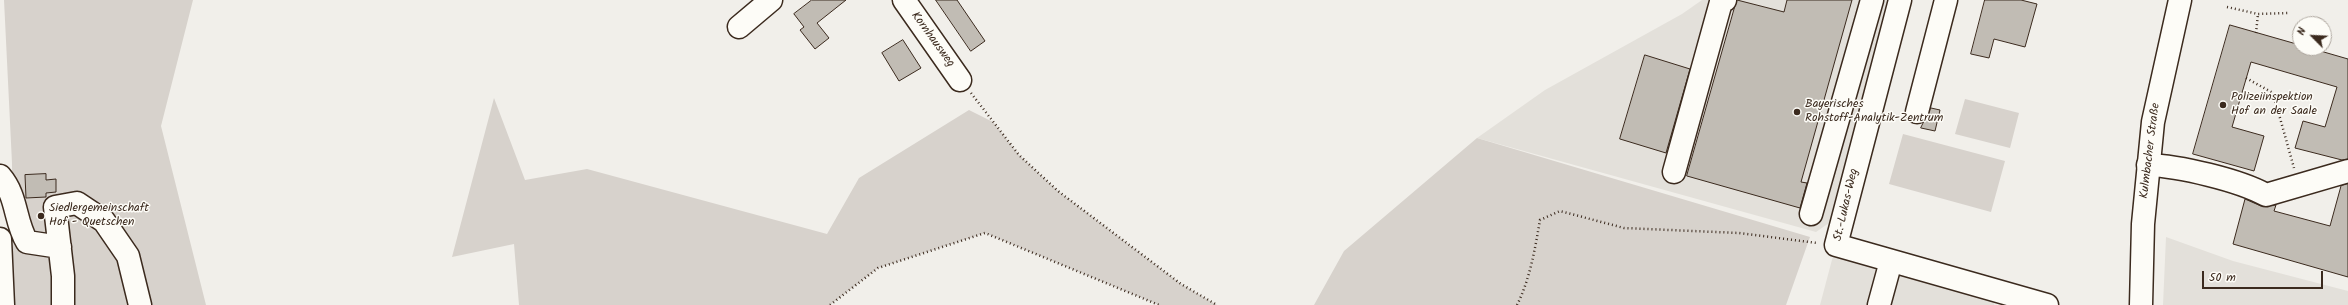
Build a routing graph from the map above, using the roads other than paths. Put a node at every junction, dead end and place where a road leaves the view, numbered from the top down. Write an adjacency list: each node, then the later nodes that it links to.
1 (772, 0): 9 (street)
2 (904, 0): 11 (street, Kornhausweg)
3 (1725, 0): 15 (street)
4 (1872, 0): 8 (street)
5 (1900, 0): 10 (street, St.-Lukas-Weg)
6 (1946, 0): 12 (street)
7 (2180, 0): 13 (street, Kulmbacher Straße)
8 (1865, 24): 10 (street); 17 (street)
9 (739, 27)
10 (1890, 32): 20 (street, St.-Lukas-Weg)
11 (960, 80)
12 (1917, 112)
13 (2148, 165): 14 (street); 27 (street, Kulmbacher Straße)
14 (2348, 171)
15 (1674, 172)
16 (0, 176): 19 (street)
17 (1811, 214)
18 (0, 239): 22 (street)
19 (60, 247): 23 (street); 24 (street)
20 (1891, 261): 21 (street, St.-Lukas-Weg); 25 (street)
21 (2017, 301): 26 (street, St.-Lukas-Weg)
22 (3, 305)
23 (63, 305)
24 (140, 305)
25 (1879, 305)
26 (2047, 305)
27 (2141, 305)

